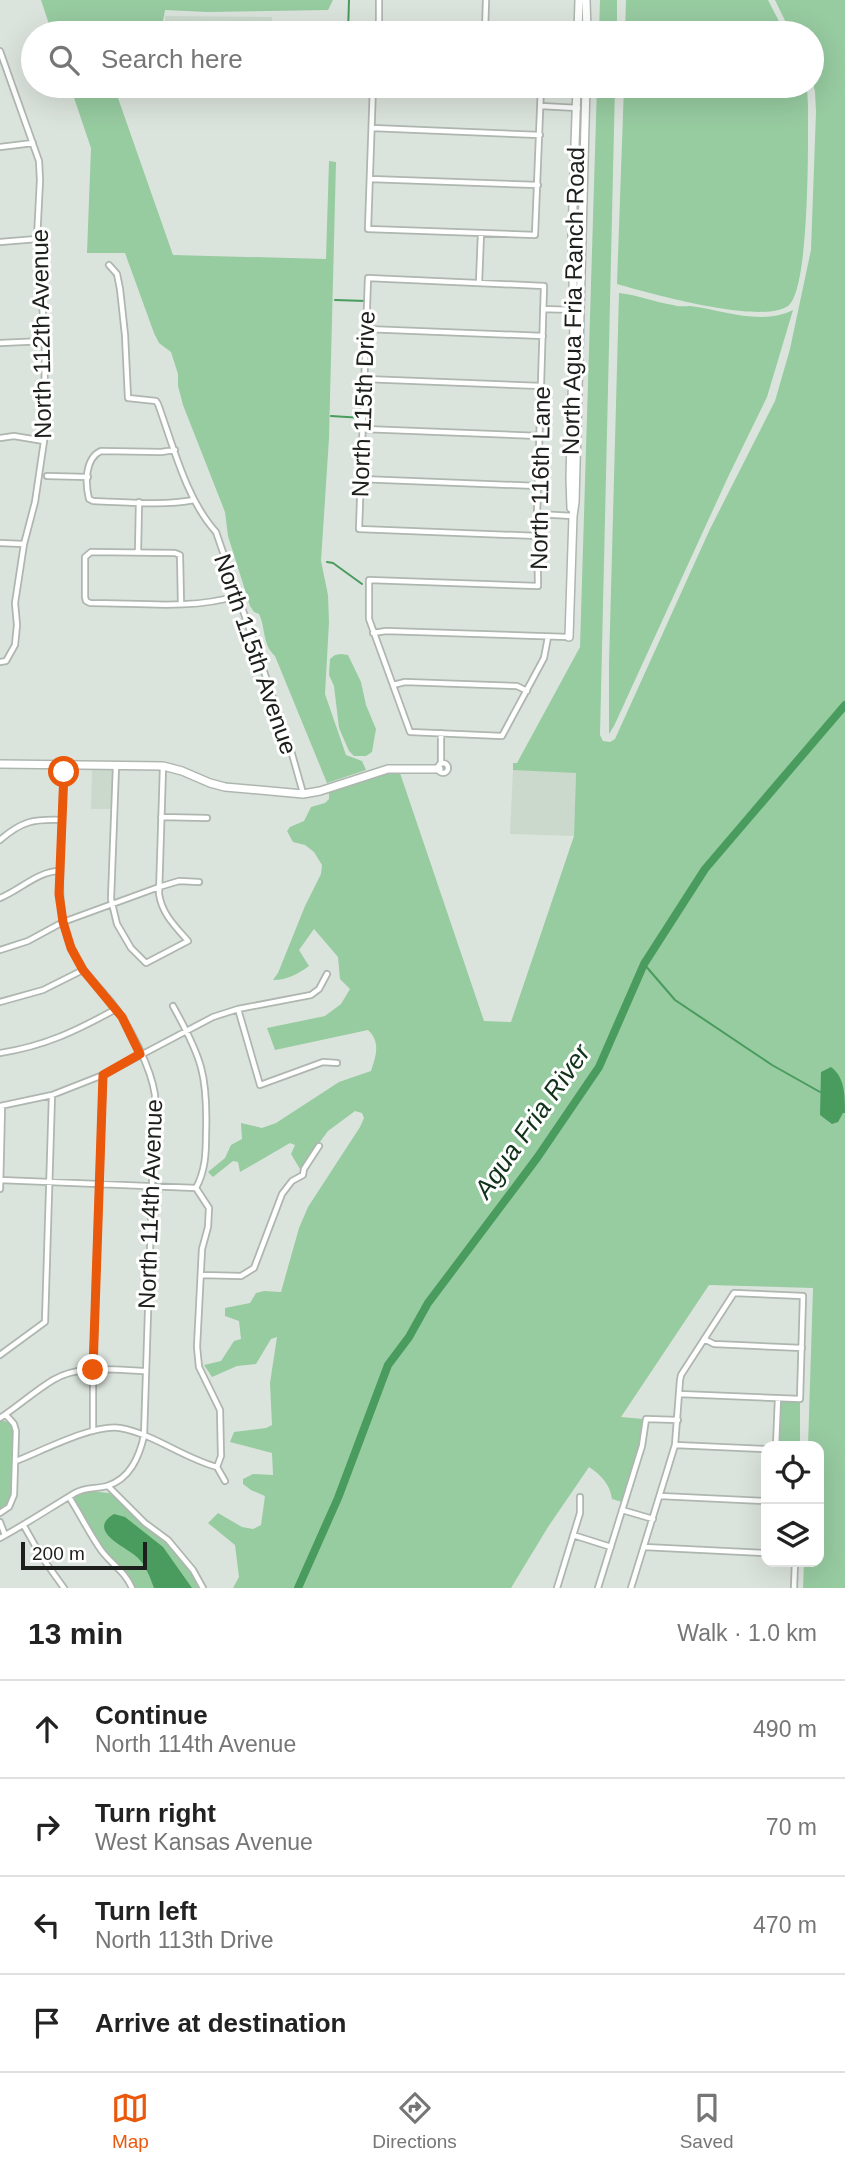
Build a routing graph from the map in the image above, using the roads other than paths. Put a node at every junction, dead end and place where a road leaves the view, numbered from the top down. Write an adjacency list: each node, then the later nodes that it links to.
1 (379, 0): 5 (street)
2 (486, 0): 6 (street)
3 (579, 0): 7 (street)
4 (586, 0): 8 (street)
5 (379, 21)
6 (485, 21)
7 (579, 21)
8 (587, 21)
9 (0, 51): 19 (street, North 112th Avenue)
10 (373, 98): 17 (street)
11 (541, 98): 14 (street)
12 (576, 98): 15 (street, North Agua Fria Ranch Road)
13 (585, 98): 16 (street, North Agua Fria Ranch Road)
14 (541, 106): 15 (street); 18 (street)
15 (576, 108): 16 (street); 29 (street, North Agua Fria Ranch Road)
16 (585, 108): 29 (street, North Agua Fria Ranch Road)
17 (372, 128): 18 (street); 21 (street)
18 (540, 135): 22 (street)
19 (33, 143): 20 (street); 24 (street, North 112th Avenue)
20 (0, 147)
21 (370, 178): 22 (street); 23 (street)
22 (538, 185): 23 (street)
23 (481, 233): 27 (street)
24 (37, 239): 25 (street); 32 (street, North 112th Avenue)
25 (0, 242)
26 (109, 265): 40 (street, North 115th Avenue)
27 (479, 283): 28 (street, North 116th Lane); 30 (street, North 115th Drive)
28 (543, 309): 29 (street); 31 (street, North 116th Lane)
29 (577, 310): 48 (street, North Agua Fria Ranch Road)
30 (366, 329): 31 (street); 34 (street, North 115th Drive)
31 (543, 336): 35 (street, North 116th Lane)
32 (45, 341): 33 (street); 39 (street, North 112th Avenue)
33 (0, 343)
34 (365, 379): 35 (street); 36 (street, North 115th Drive)
35 (541, 386): 37 (street, North 116th Lane)
36 (364, 429): 37 (street); 43 (street, North 115th Drive)
37 (540, 436): 44 (street, North 116th Lane)
38 (0, 438): 39 (street)
39 (44, 441): 51 (street, North 112th Avenue)
40 (174, 450): 42 (street); 45 (street, North 115th Avenue)
41 (47, 476): 42 (street)
42 (88, 477): 46 (street)
43 (360, 478): 44 (street); 49 (street, North 115th Drive)
44 (538, 486): 47 (street, North 116th Lane)
45 (194, 500): 46 (street); 55 (street, North 115th Avenue)
46 (139, 502): 52 (street)
47 (537, 514): 48 (street); 49 (street, North 116th Lane)
48 (573, 516): 59 (street, North Agua Fria Ranch Road)
49 (538, 536): 53 (street, North 116th Lane)
50 (0, 544): 51 (street)
51 (24, 544): 60 (street, North 112th Avenue)
52 (138, 553): 56 (street); 56 (street)
53 (368, 582): 54 (street); 57 (street)
54 (362, 584)
55 (237, 596): 56 (street); 69 (street, North 115th Avenue)
56 (181, 604)
57 (373, 633): 58 (street); 61 (street)
58 (548, 637): 59 (street); 62 (street)
59 (569, 637)
60 (3, 661)
61 (393, 685): 62 (street); 63 (street)
62 (527, 691): 63 (street)
63 (441, 733): 68 (street)
64 (0, 764): 65 (street)
65 (64, 765): 66 (street); 72 (street, North 114th Avenue)
66 (116, 765): 67 (street); 78 (street)
67 (163, 766): 69 (street); 70 (street)
68 (440, 767): 69 (street)
69 (303, 794)
70 (161, 817): 71 (street); 76 (street)
71 (207, 818)
72 (62, 820): 73 (street); 74 (street, North 114th Avenue)
73 (0, 840)
74 (60, 871): 77 (street); 79 (street, North 114th Avenue)
75 (199, 882): 76 (street)
76 (159, 887): 78 (street); 78 (street)
77 (0, 898)
78 (112, 904): 79 (street)
79 (63, 922): 80 (street); 81 (street, North 114th Avenue)
80 (0, 950)
81 (83, 970): 83 (street); 85 (street, North 114th Avenue)
82 (327, 974): 86 (street)
83 (0, 1002)
84 (173, 1006): 87 (street)
85 (116, 1009): 88 (street); 89 (street, North 114th Avenue)
86 (238, 1009): 87 (street); 90 (street)
87 (187, 1031): 89 (street); 99 (street)
88 (0, 1054)
89 (140, 1054): 91 (street); 98 (street, North 114th Avenue)
90 (337, 1063)
91 (103, 1075): 92 (street); 97 (street)
92 (52, 1095): 93 (street); 96 (street)
93 (1, 1106): 95 (street)
94 (319, 1146): 102 (street)
95 (0, 1180): 96 (street); 100 (street)
96 (50, 1182): 97 (street); 106 (street)
97 (101, 1184): 98 (street); 107 (street)
98 (152, 1186): 99 (street); 108 (street, North 114th Avenue)
99 (196, 1188): 103 (street)
100 (0, 1189)
101 (274, 1190): 102 (street)
102 (282, 1194): 103 (street)
103 (201, 1275): 120 (street)
104 (704, 1339): 105 (street); 105 (street); 109 (street)
105 (802, 1348): 110 (street)
106 (0, 1355)
107 (93, 1370): 108 (street); 111 (street); 114 (street)
108 (145, 1371): 115 (street, North 114th Avenue)
109 (679, 1394): 110 (street); 113 (street)
110 (778, 1398): 116 (street)
111 (6, 1415): 112 (street); 119 (street)
112 (0, 1418)
113 (678, 1420): 117 (street); 127 (street)
114 (93, 1431): 115 (street); 119 (street)
115 (144, 1436): 120 (street); 122 (street, North 114th Avenue)
116 (776, 1441)
117 (675, 1445): 118 (street); 123 (street)
118 (761, 1449)
119 (16, 1461): 128 (street)
120 (217, 1466): 121 (street)
121 (225, 1481)
122 (108, 1486): 124 (street); 140 (street)
123 (660, 1496): 126 (street); 129 (street)
124 (69, 1497): 131 (street); 139 (street)
125 (580, 1497): 132 (street)
126 (761, 1501)
127 (622, 1510): 129 (street); 134 (street)
128 (0, 1513)
129 (653, 1519): 135 (street)
130 (0, 1522): 133 (street)
131 (24, 1525): 133 (street); 138 (street)
132 (573, 1535): 134 (street); 141 (street)
133 (3, 1536)
134 (611, 1547): 142 (street)
135 (644, 1547): 136 (street); 143 (street)
136 (761, 1553)
137 (795, 1567): 144 (street)
138 (64, 1588)
139 (132, 1588)
140 (203, 1588)
141 (557, 1588)
142 (598, 1588)
143 (631, 1588)
144 (794, 1588)

